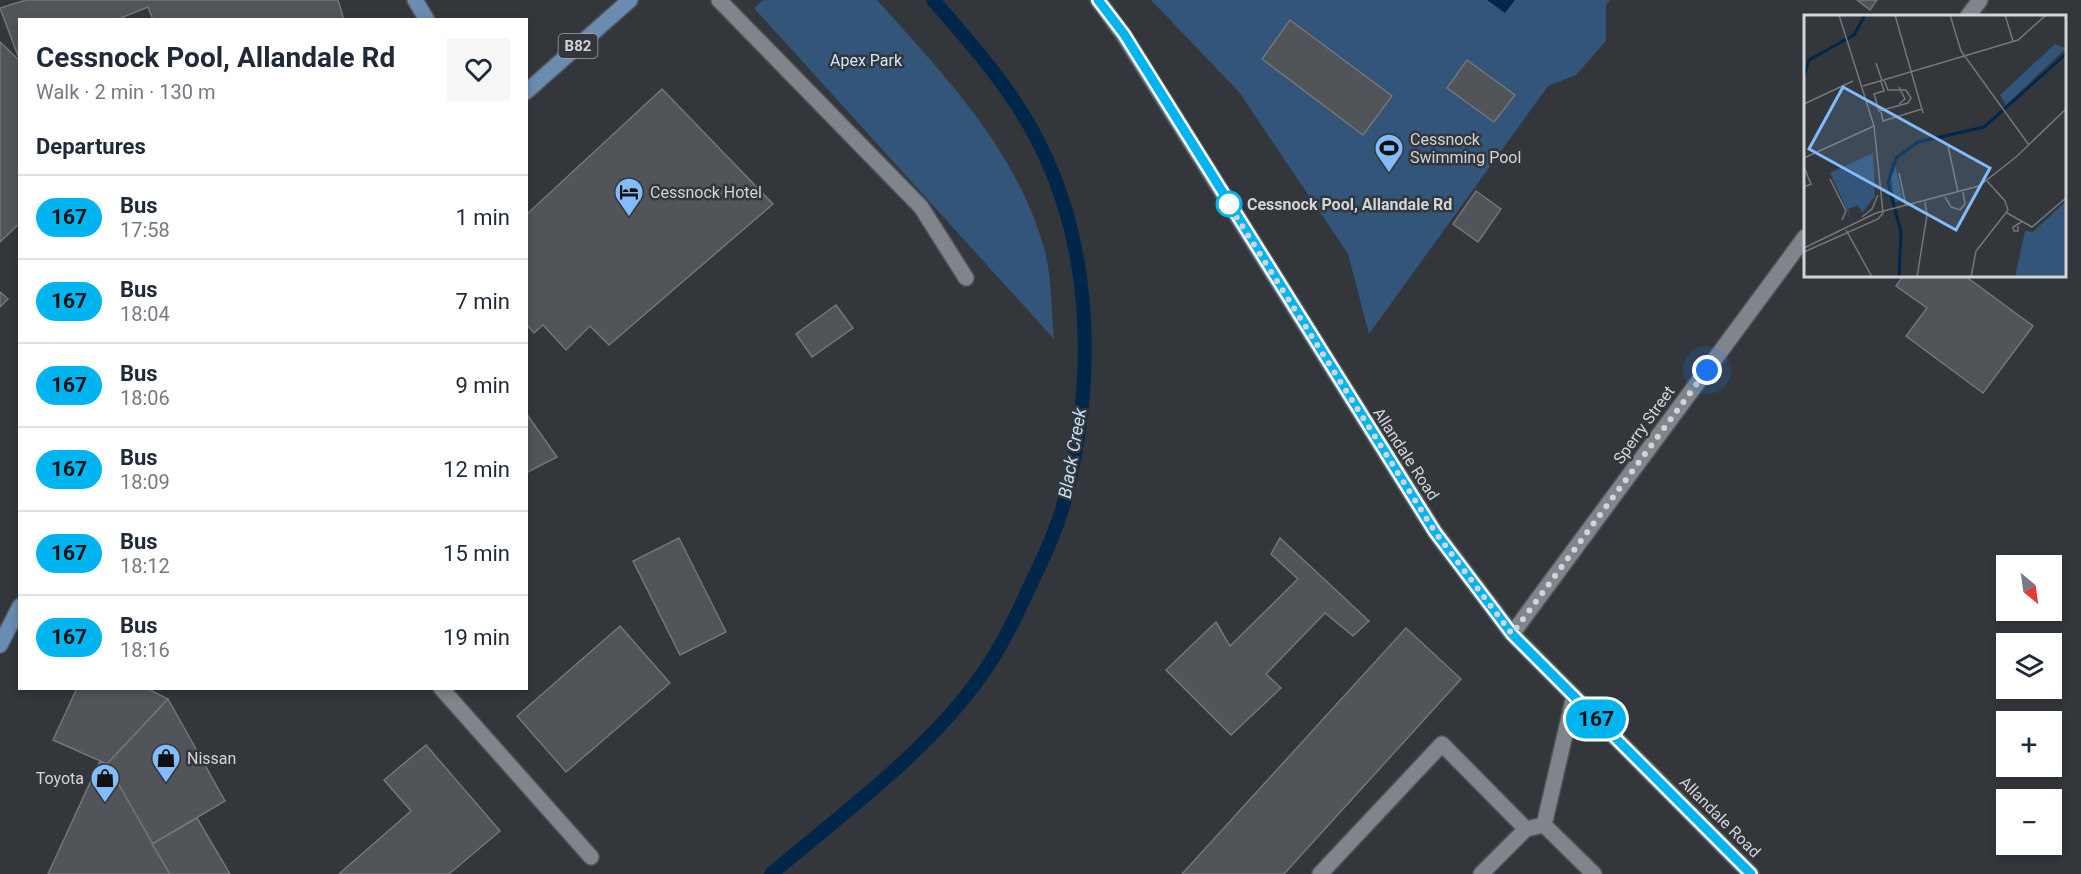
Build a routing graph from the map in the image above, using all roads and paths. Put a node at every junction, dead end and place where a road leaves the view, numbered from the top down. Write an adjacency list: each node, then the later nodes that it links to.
1 (416, 0): 8 (main road)
2 (630, 0): 10 (main road, B82)
3 (719, 0): 12 (street)
4 (1098, 0): 9 (main road, Allandale Road)
5 (1105, 0): 9 (main road)
6 (1980, 0): 7 (street)
7 (1969, 15)
8 (426, 18)
9 (1124, 34): 14 (main road, Allandale Road)
10 (528, 90)
11 (1804, 238): 14 (street, Sperry Street)
12 (966, 278)
13 (18, 610): 15 (main road)
14 (1512, 634): 17 (main road, Allandale Road)
15 (0, 645)
16 (443, 690): 20 (street)
17 (1574, 696): 18 (street); 24 (main road, Allandale Road)
18 (1544, 825): 19 (street); 23 (street)
19 (1526, 830): 21 (street); 22 (street)
20 (591, 857)
21 (1320, 874)
22 (1481, 874)
23 (1594, 874)
24 (1751, 874)

